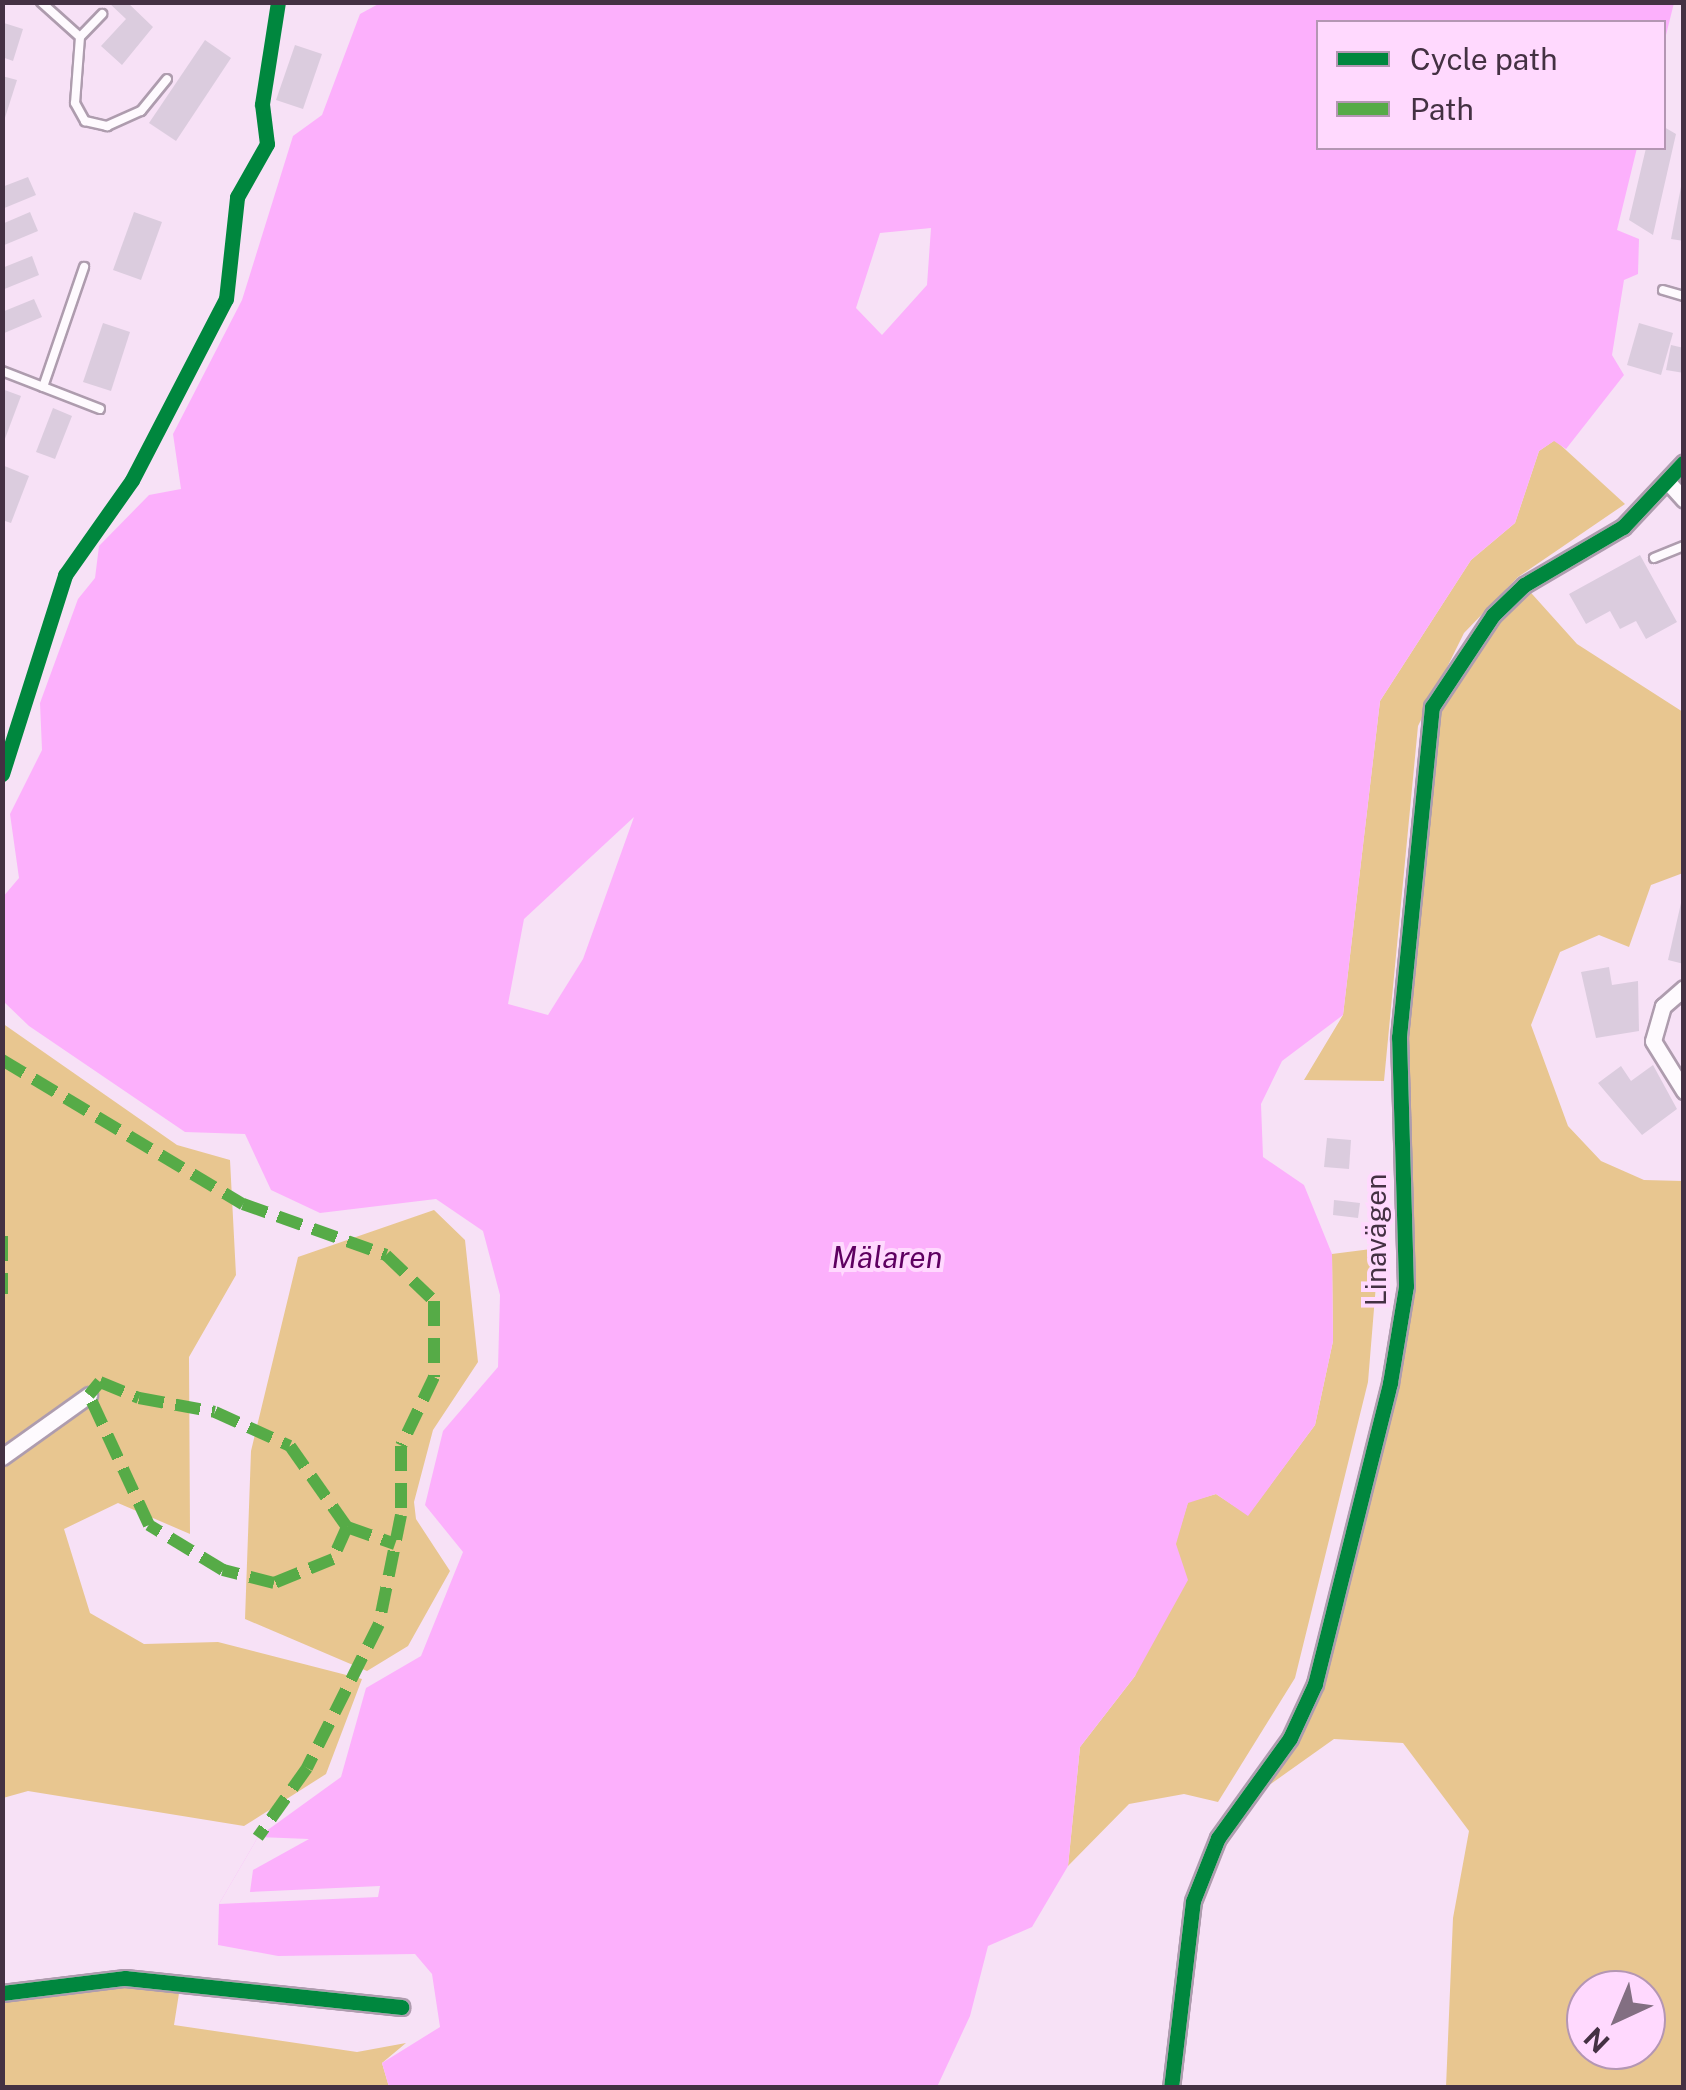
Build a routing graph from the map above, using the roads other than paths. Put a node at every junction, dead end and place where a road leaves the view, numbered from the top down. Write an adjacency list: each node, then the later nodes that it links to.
1 (42, 2): 3 (lane)
2 (102, 14): 3 (lane)
3 (80, 37): 4 (lane)
4 (167, 79)
5 (84, 267): 9 (lane)
6 (1664, 290): 7 (lane)
7 (1684, 296)
8 (2, 371): 9 (lane)
9 (44, 387): 10 (lane)
10 (100, 409)
11 (1684, 462): 12 (street, Linavägen)
12 (1668, 482): 13 (street); 22 (street, Linavägen)
13 (1684, 500)
14 (1684, 546): 15 (lane)
15 (1654, 558)
16 (1684, 988): 17 (street)
17 (1684, 1091)
18 (89, 1395): 19 (street)
19 (2, 1456)
20 (2, 1993): 21 (street)
21 (402, 2007)
22 (1171, 2088)

